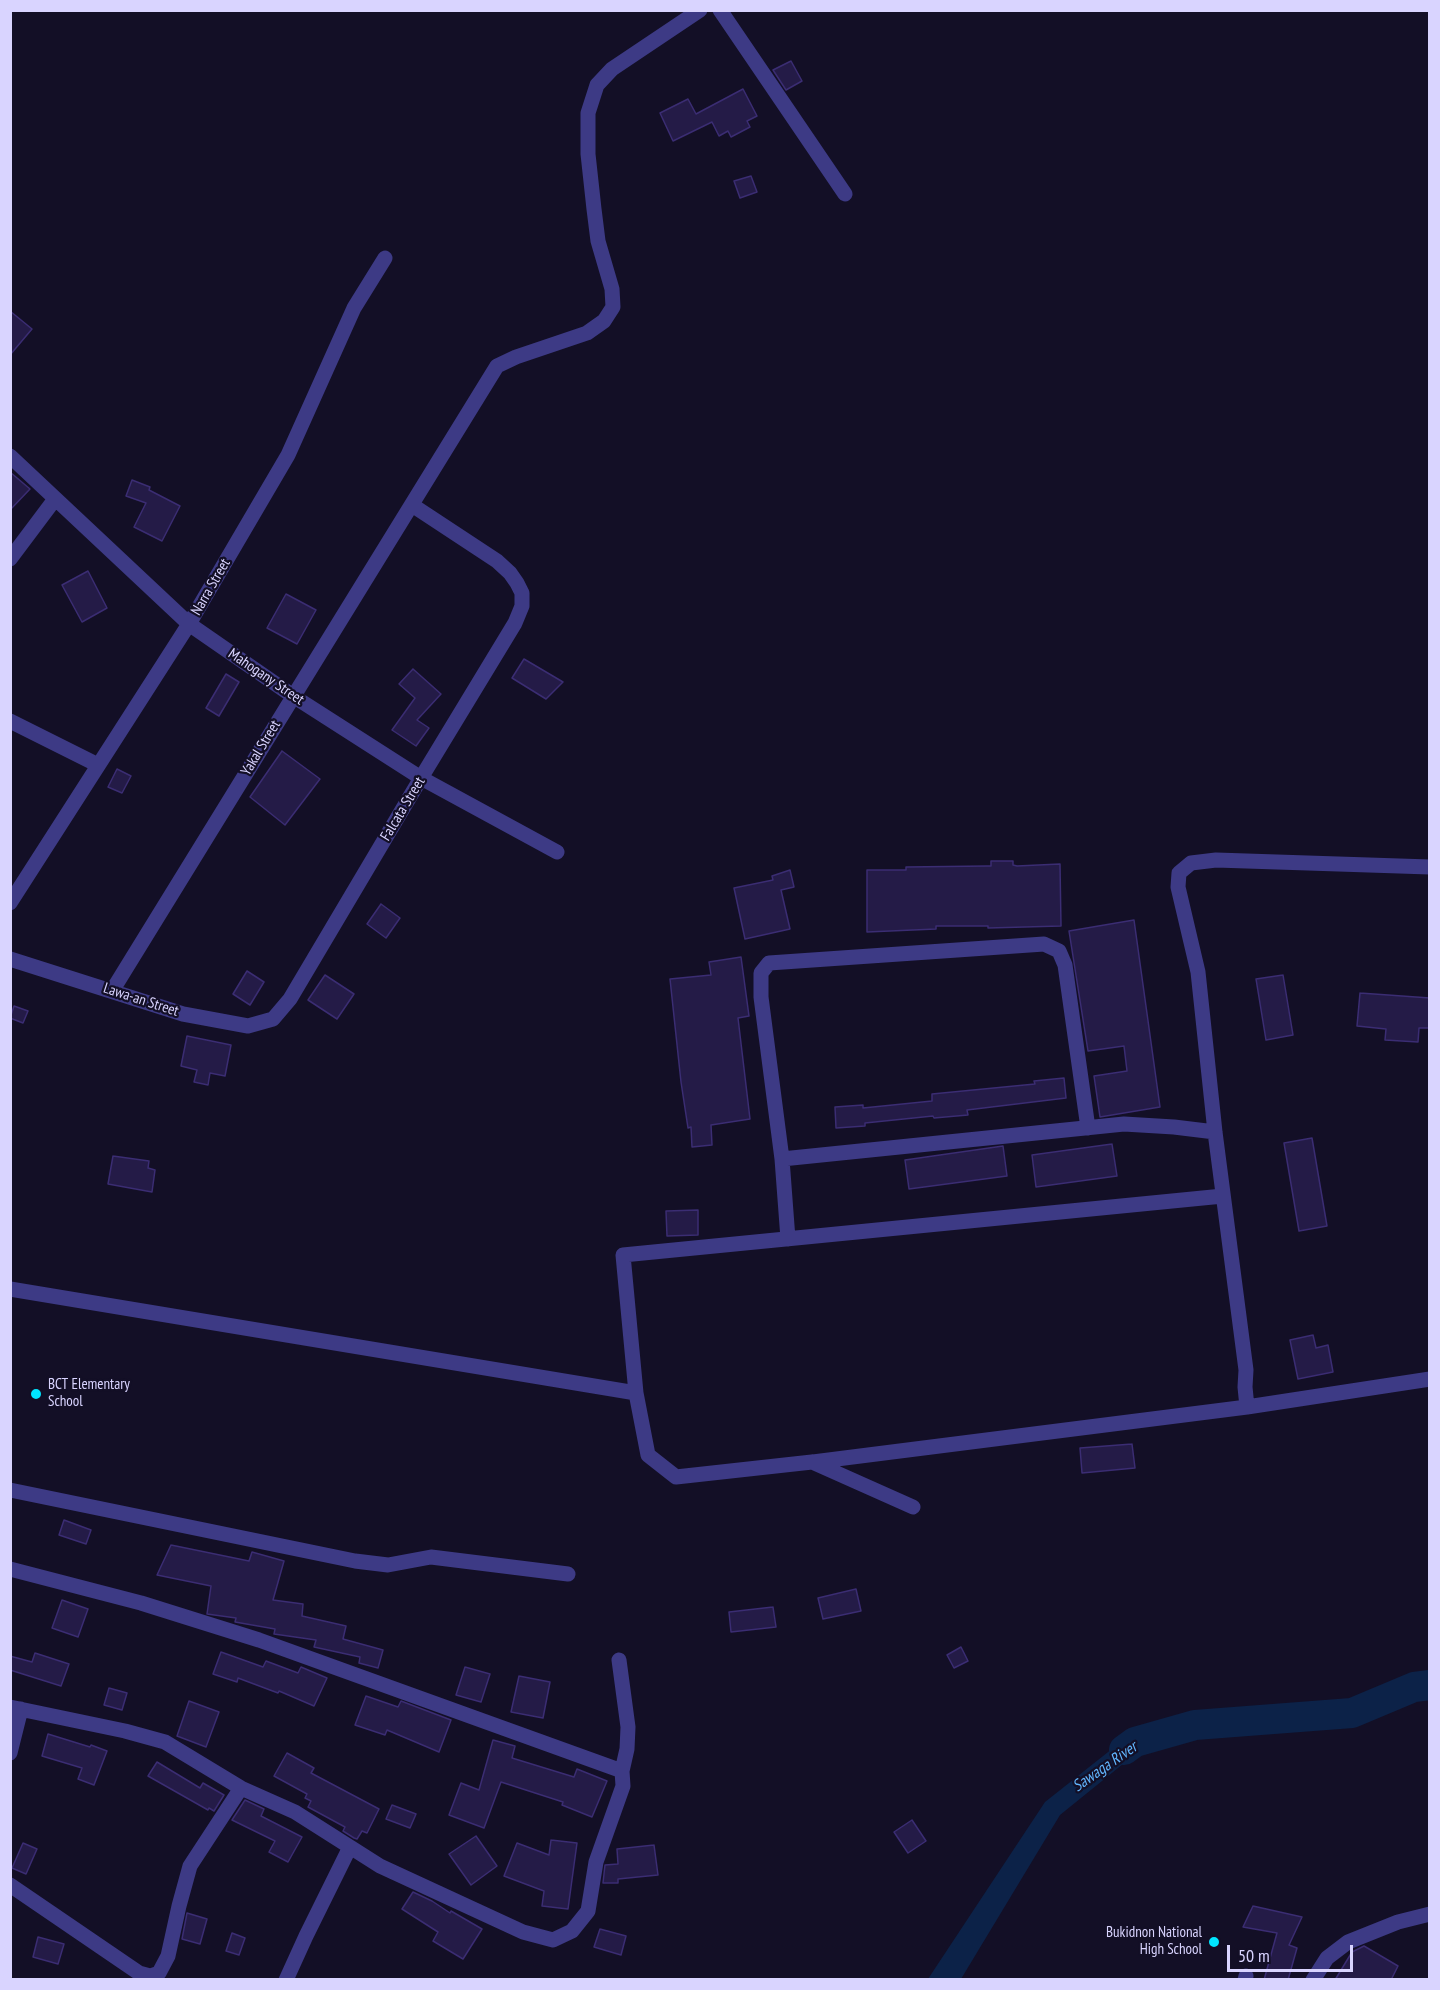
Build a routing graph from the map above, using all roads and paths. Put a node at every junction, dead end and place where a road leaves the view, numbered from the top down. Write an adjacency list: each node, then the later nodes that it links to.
1 (700, 10): 7 (street, Yakal Street)
2 (720, 10): 3 (street)
3 (844, 194)
4 (385, 258): 9 (street, Narra Street)
5 (10, 456): 6 (street, Mahogany Street)
6 (55, 499): 8 (street); 9 (street, Mahogany Street)
7 (412, 505): 10 (street, Yakal Street); 13 (street, Falcata Street)
8 (10, 559)
9 (189, 624): 10 (street, Mahogany Street); 12 (street, Narra Street)
10 (293, 696): 13 (street, Mahogany Street); 18 (street, Yakal Street)
11 (10, 721): 12 (street)
12 (98, 765): 16 (street, Narra Street)
13 (421, 778): 14 (street, Mahogany Street); 19 (street, Falcata Street)
14 (557, 852)
15 (1430, 867): 21 (street)
16 (10, 903)
17 (10, 959): 18 (street, Lawa-an Street)
18 (112, 991): 19 (street, Lawa-an Street)
19 (273, 1019)
20 (1088, 1128): 21 (street); 22 (street); 22 (street)
21 (1215, 1132): 23 (street)
22 (782, 1159): 24 (street)
23 (1223, 1196): 24 (street); 28 (street)
24 (788, 1239): 27 (street)
25 (10, 1289): 27 (street)
26 (1430, 1379): 28 (street)
27 (636, 1393): 29 (street)
28 (1247, 1407): 29 (street)
29 (812, 1462): 31 (street)
30 (10, 1490): 33 (street)
31 (913, 1507)
32 (10, 1569): 37 (street)
33 (568, 1574)
34 (619, 1660): 37 (street)
35 (16, 1708): 36 (street); 38 (street)
36 (10, 1754)
37 (622, 1771): 39 (street)
38 (242, 1788): 39 (street); 40 (street)
39 (350, 1847): 42 (street)
40 (10, 1885)
41 (1430, 1914): 43 (street)
42 (286, 1980)
43 (1313, 1980)

